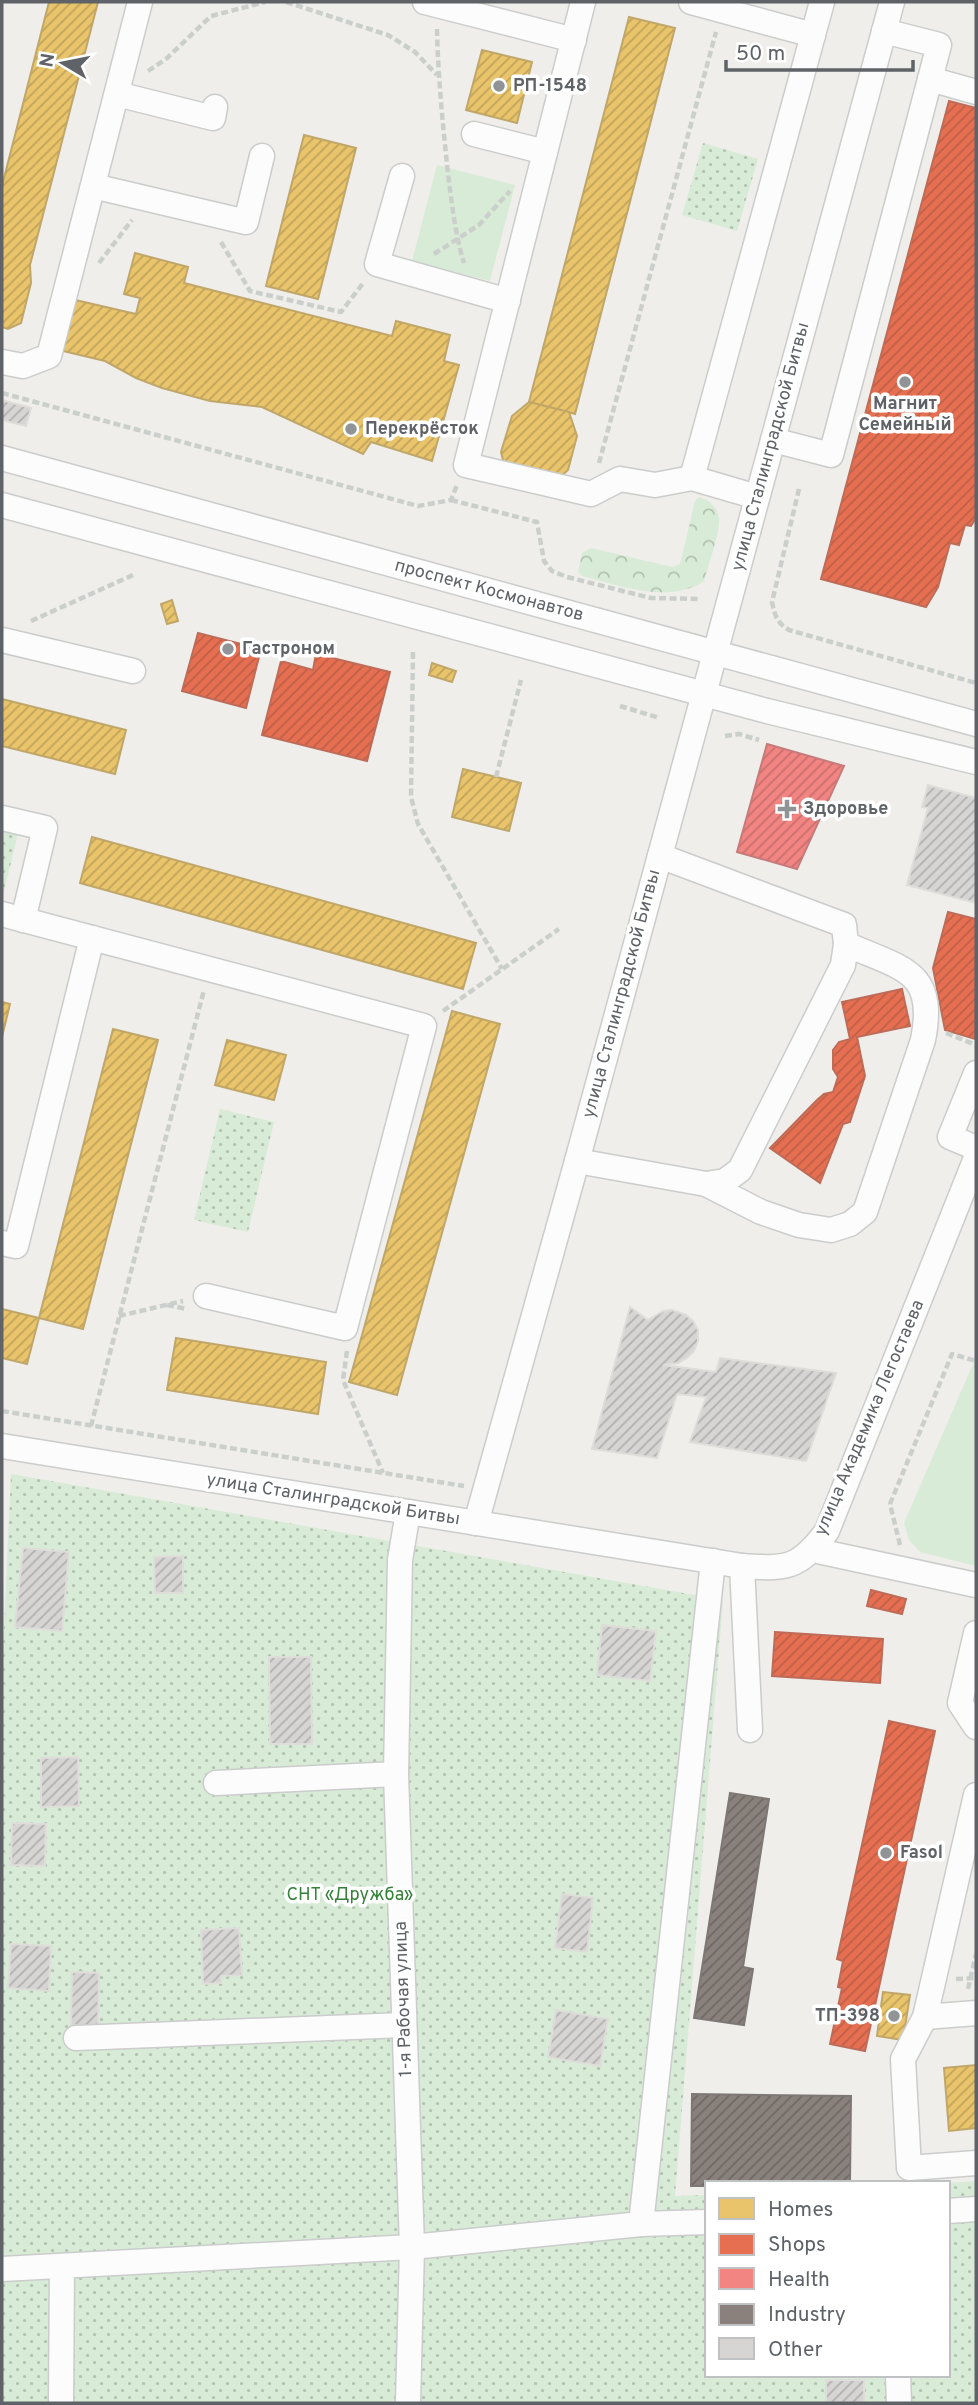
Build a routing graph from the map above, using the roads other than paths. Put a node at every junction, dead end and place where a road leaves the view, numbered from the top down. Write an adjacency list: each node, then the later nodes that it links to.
1 (140, 2): 12 (street)
2 (583, 2): 9 (street)
3 (691, 2): 8 (street)
4 (822, 2): 8 (street)
5 (892, 2): 7 (street, улица Сталинградской Битвы)
6 (431, 3): 9 (street)
7 (884, 31): 10 (street); 21 (street, улица Сталинградской Битвы)
8 (813, 35): 23 (street)
9 (574, 40): 15 (street)
10 (930, 79): 11 (street); 21 (street)
11 (976, 92)
12 (117, 94): 13 (street); 18 (street)
13 (215, 107)
14 (474, 134): 15 (street)
15 (545, 152): 19 (street)
16 (262, 156): 18 (street)
17 (402, 176): 19 (street)
18 (93, 186): 20 (street)
19 (508, 301): 23 (street)
20 (2, 362)
21 (773, 440): 24 (street, улица Сталинградской Битвы)
22 (2, 458): 27 (street, проспект Космонавтов)
23 (692, 478): 24 (street)
24 (757, 497): 27 (street, улица Сталинградской Битвы)
25 (2, 505): 29 (street)
26 (2, 639): 28 (street)
27 (715, 652): 29 (street, улица Сталинградской Битвы); 30 (street, проспект Космонавтов)
28 (133, 671)
29 (704, 694): 31 (street); 33 (street, улица Сталинградской Битвы)
30 (976, 724)
31 (976, 762)
32 (2, 818): 34 (street)
33 (660, 856): 36 (street); 40 (street, улица Сталинградской Битвы)
34 (13, 917): 35 (street)
35 (92, 938): 42 (street); 43 (street)
36 (846, 944): 41 (street); 41 (street)
37 (976, 1073): 38 (street)
38 (976, 1147)
39 (976, 1158): 47 (street, улица Академика Легостаева)
40 (577, 1161): 41 (street); 46 (street, улица Сталинградской Битвы)
41 (706, 1184)
42 (2, 1243)
43 (206, 1296)
44 (2, 1446): 45 (street, улица Сталинградской Битвы)
45 (408, 1512): 46 (street, улица Сталинградской Битвы); 54 (street, 1-я Рабочая улица)
46 (476, 1523): 48 (street, улица Академика Легостаева)
47 (813, 1550): 49 (street, улица Академика Легостаева); 50 (street)
48 (713, 1561): 49 (street, улица Академика Легостаева); 65 (street)
49 (742, 1566): 53 (street)
50 (976, 1585)
51 (976, 1633): 52 (street)
52 (976, 1727)
53 (750, 1730)
54 (396, 1774): 55 (street); 59 (street, 1-я Рабочая улица)
55 (216, 1783)
56 (976, 1795): 58 (street)
57 (969, 2013): 58 (street)
58 (925, 2017): 61 (street)
59 (404, 2025): 60 (street); 66 (street, 1-я Рабочая улица)
60 (76, 2038)
61 (976, 2163)
62 (976, 2209): 63 (street)
63 (950, 2211)
64 (705, 2222): 65 (street)
65 (640, 2224): 66 (street)
66 (412, 2247): 67 (street); 71 (street, 1-я Рабочая улица)
67 (62, 2266): 68 (street); 70 (street)
68 (2, 2269)
69 (898, 2377): 72 (street)
70 (61, 2403)
71 (408, 2403)
72 (899, 2403)

